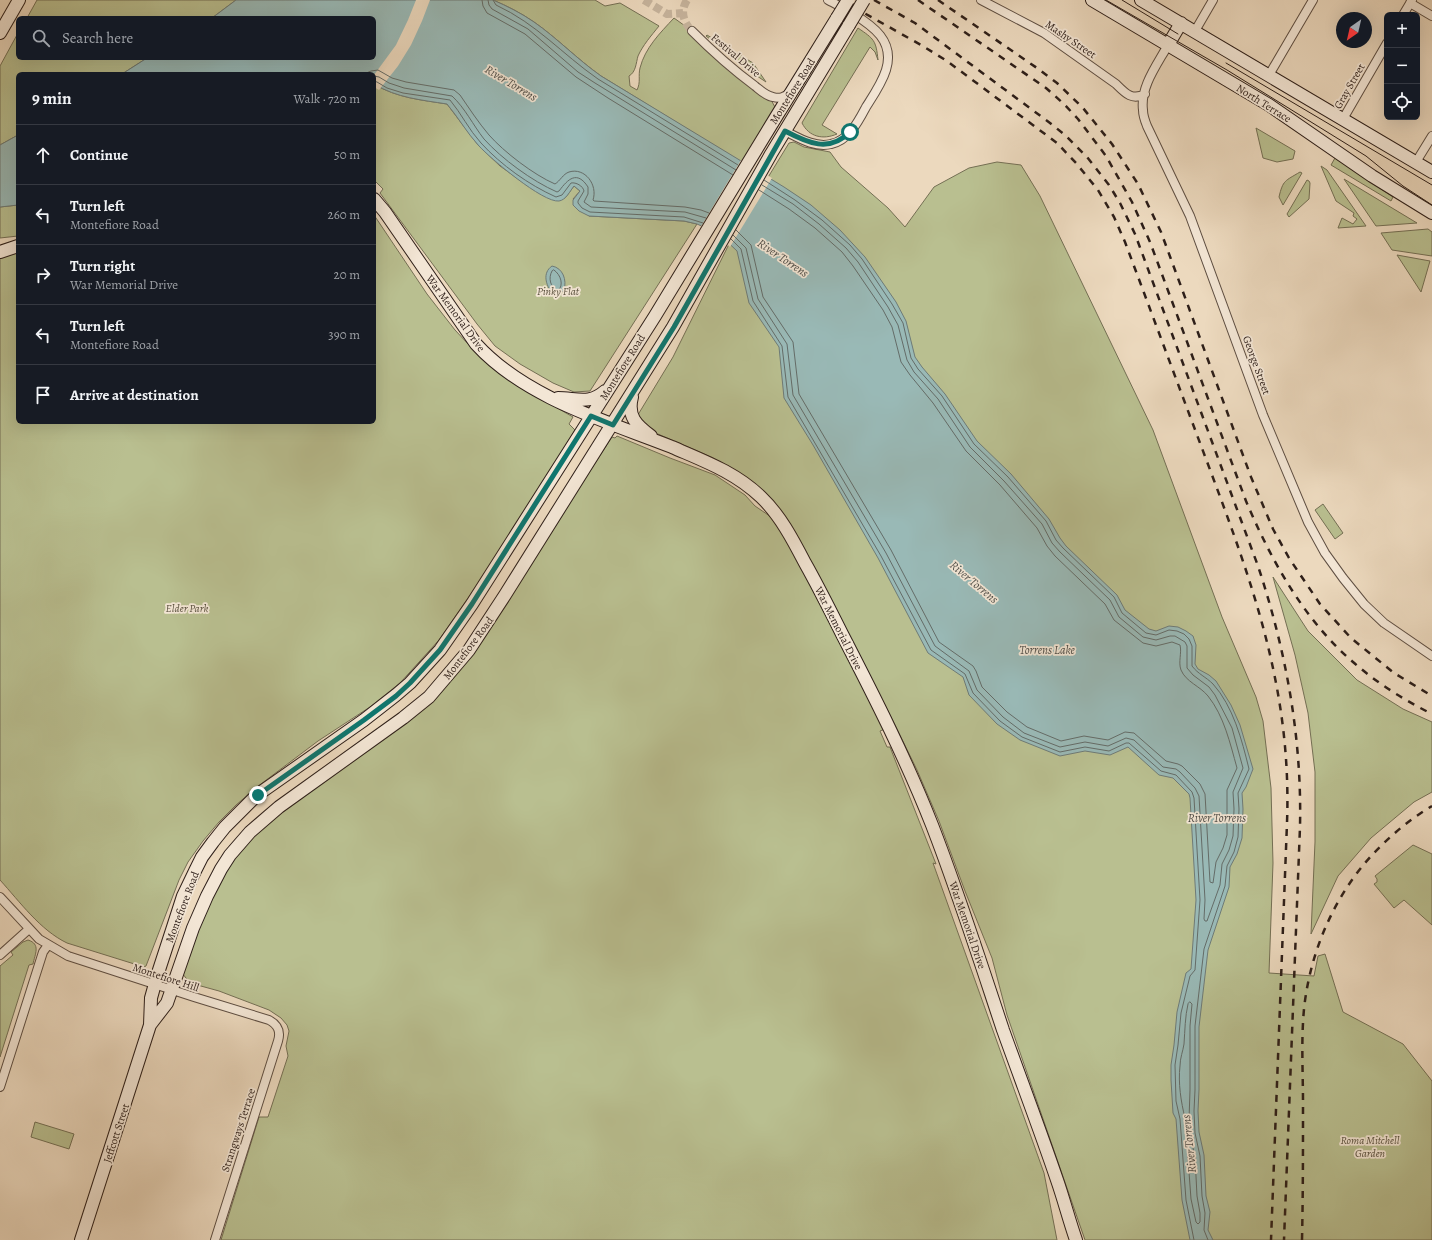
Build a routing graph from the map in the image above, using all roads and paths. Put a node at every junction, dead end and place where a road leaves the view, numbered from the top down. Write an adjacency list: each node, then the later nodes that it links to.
1 (19, 0): 16 (main road)
2 (828, 0): 25 (street)
3 (848, 0): 20 (main road, Montefiore Road, bridge)
4 (864, 0): 25 (main road, Montefiore Road, bridge)
5 (981, 0): 22 (street, Mashy Street)
6 (1092, 0): 17 (main road, North Terrace)
7 (1141, 0): 13 (main road)
8 (1213, 0): 15 (street)
9 (1313, 0): 19 (street)
10 (1411, 2): 11 (street); 12 (street)
11 (1405, 12)
12 (1432, 16)
13 (1181, 23): 15 (main road); 17 (main road)
14 (692, 31): 21 (street, Festival Drive)
15 (1195, 31): 19 (main road)
16 (0, 33)
17 (1168, 46): 22 (street, George Street); 30 (main road, North Terrace)
18 (1384, 48): 24 (street, Gray Street)
19 (1269, 75): 24 (main road)
20 (792, 92): 21 (street, Festival Drive); 23 (main road, Montefiore Road)
21 (766, 94): 23 (street, Festival Drive)
22 (1145, 94): 41 (street, George Street)
23 (776, 117): 35 (main road, Montefiore Road)
24 (1343, 119): 27 (main road)
25 (785, 131): 36 (main road, Montefiore Road)
26 (1432, 136): 27 (street)
27 (1416, 162): 28 (main road)
28 (1432, 172)
29 (376, 201): 37 (main road, War Memorial Drive)
30 (1432, 213)
31 (0, 245): 32 (main road)
32 (16, 245)
33 (16, 246): 34 (main road)
34 (0, 252)
35 (614, 381): 37 (main road); 38 (main road, Montefiore Road)
36 (638, 385): 39 (main road, Montefiore Road); 40 (main road)
37 (551, 398): 38 (main road, War Memorial Drive)
38 (591, 416): 39 (main road, War Memorial Drive); 42 (main road, Montefiore Road)
39 (613, 425): 40 (main road, War Memorial Drive); 43 (main road, Montefiore Road)
40 (659, 442): 55 (main road, War Memorial Drive)
41 (1432, 656)
42 (330, 744): 43 (main road); 48 (main road, Montefiore Road)
43 (342, 761): 49 (main road, Montefiore Road)
44 (0, 897): 45 (street, Montefiore Hill)
45 (29, 929): 46 (street, Montefiore Hill); 47 (street)
46 (48, 945): 48 (street, Montefiore Hill); 52 (street)
47 (0, 955)
48 (155, 985): 49 (street, Montefiore Hill); 50 (main road, Jeffcott Street)
49 (172, 990): 50 (main road, Jeffcott Street); 51 (street, Montefiore Hill)
50 (150, 1025): 53 (main road, Jeffcott Street)
51 (278, 1027): 54 (street, Strangways Terrace)
52 (0, 1088)
53 (82, 1240)
54 (215, 1240)
55 (1076, 1240)

